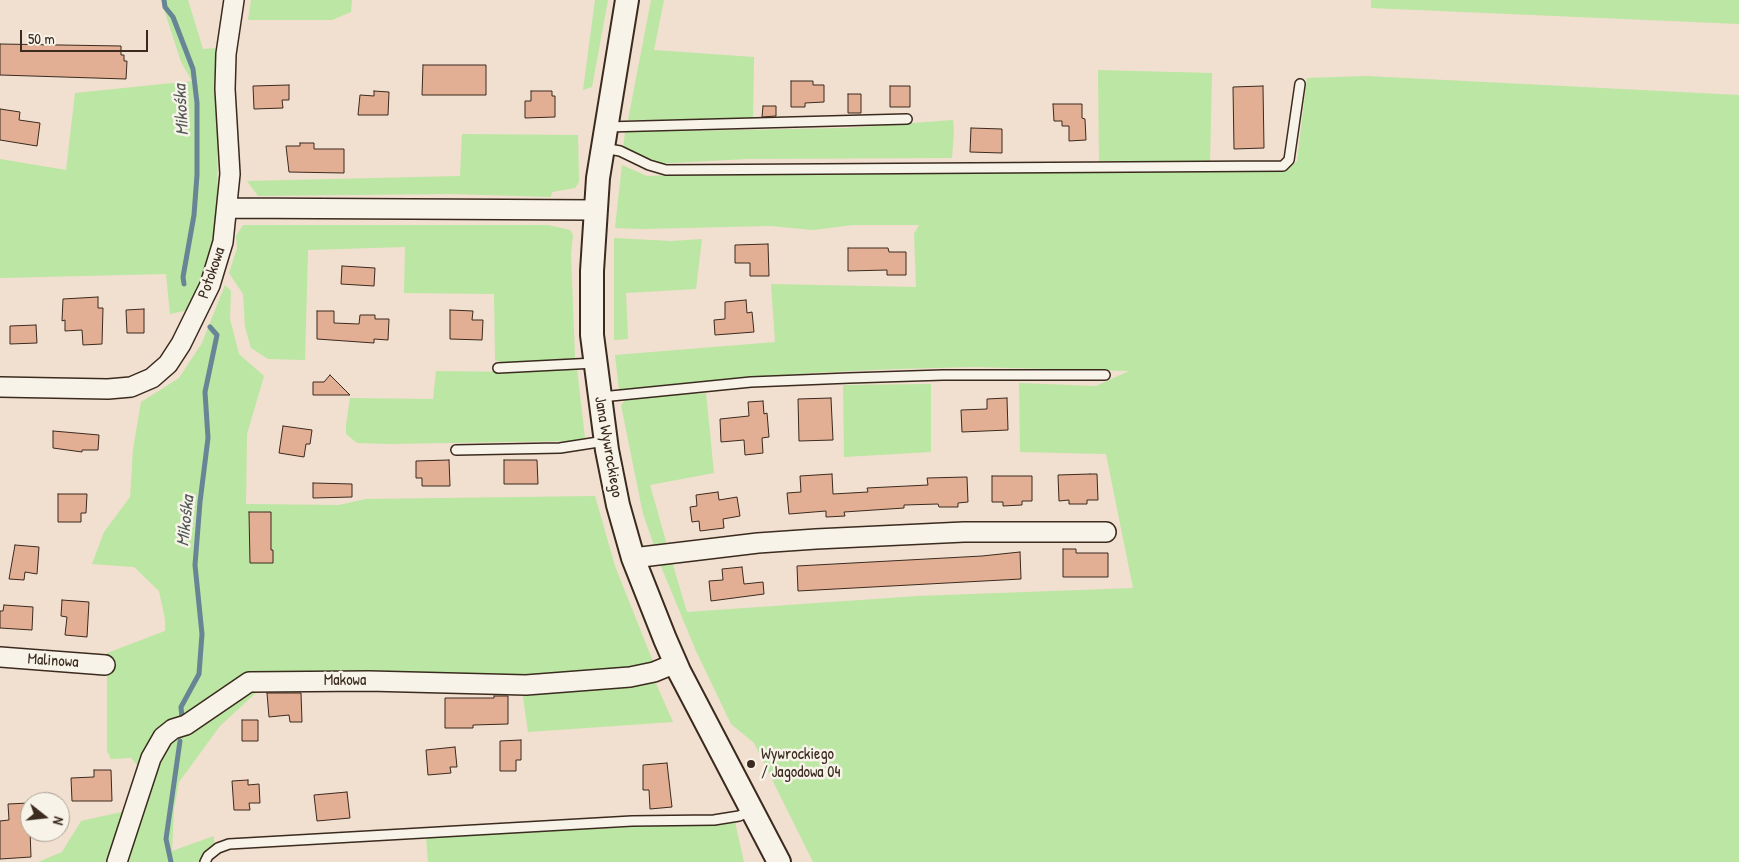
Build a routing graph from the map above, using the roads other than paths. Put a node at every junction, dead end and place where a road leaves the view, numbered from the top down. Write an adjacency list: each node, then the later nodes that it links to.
1 (234, 0): 6 (street, Potokowa)
2 (627, 0): 5 (street, Jana Wywrockiego)
3 (1300, 84): 5 (lane)
4 (907, 119): 5 (lane)
5 (604, 137): 7 (street, Jana Wywrockiego)
6 (227, 208): 7 (street); 11 (street, Potokowa)
7 (595, 210): 8 (street, Jana Wywrockiego)
8 (595, 362): 9 (lane); 12 (street, Jana Wywrockiego)
9 (498, 368)
10 (1105, 375): 12 (lane)
11 (0, 387)
12 (599, 397): 13 (street, Jana Wywrockiego)
13 (606, 441): 14 (lane); 16 (street, Jana Wywrockiego)
14 (456, 450)
15 (1106, 532): 16 (street)
16 (633, 558): 18 (street, Jana Wywrockiego)
17 (0, 657): 19 (street, Malinowa)
18 (676, 663): 20 (street, Jana Wywrockiego); 21 (street, Makowa)
19 (105, 665)
20 (752, 811): 22 (lane); 23 (street, Jana Wywrockiego)
21 (117, 862)
22 (205, 862)
23 (779, 862)

